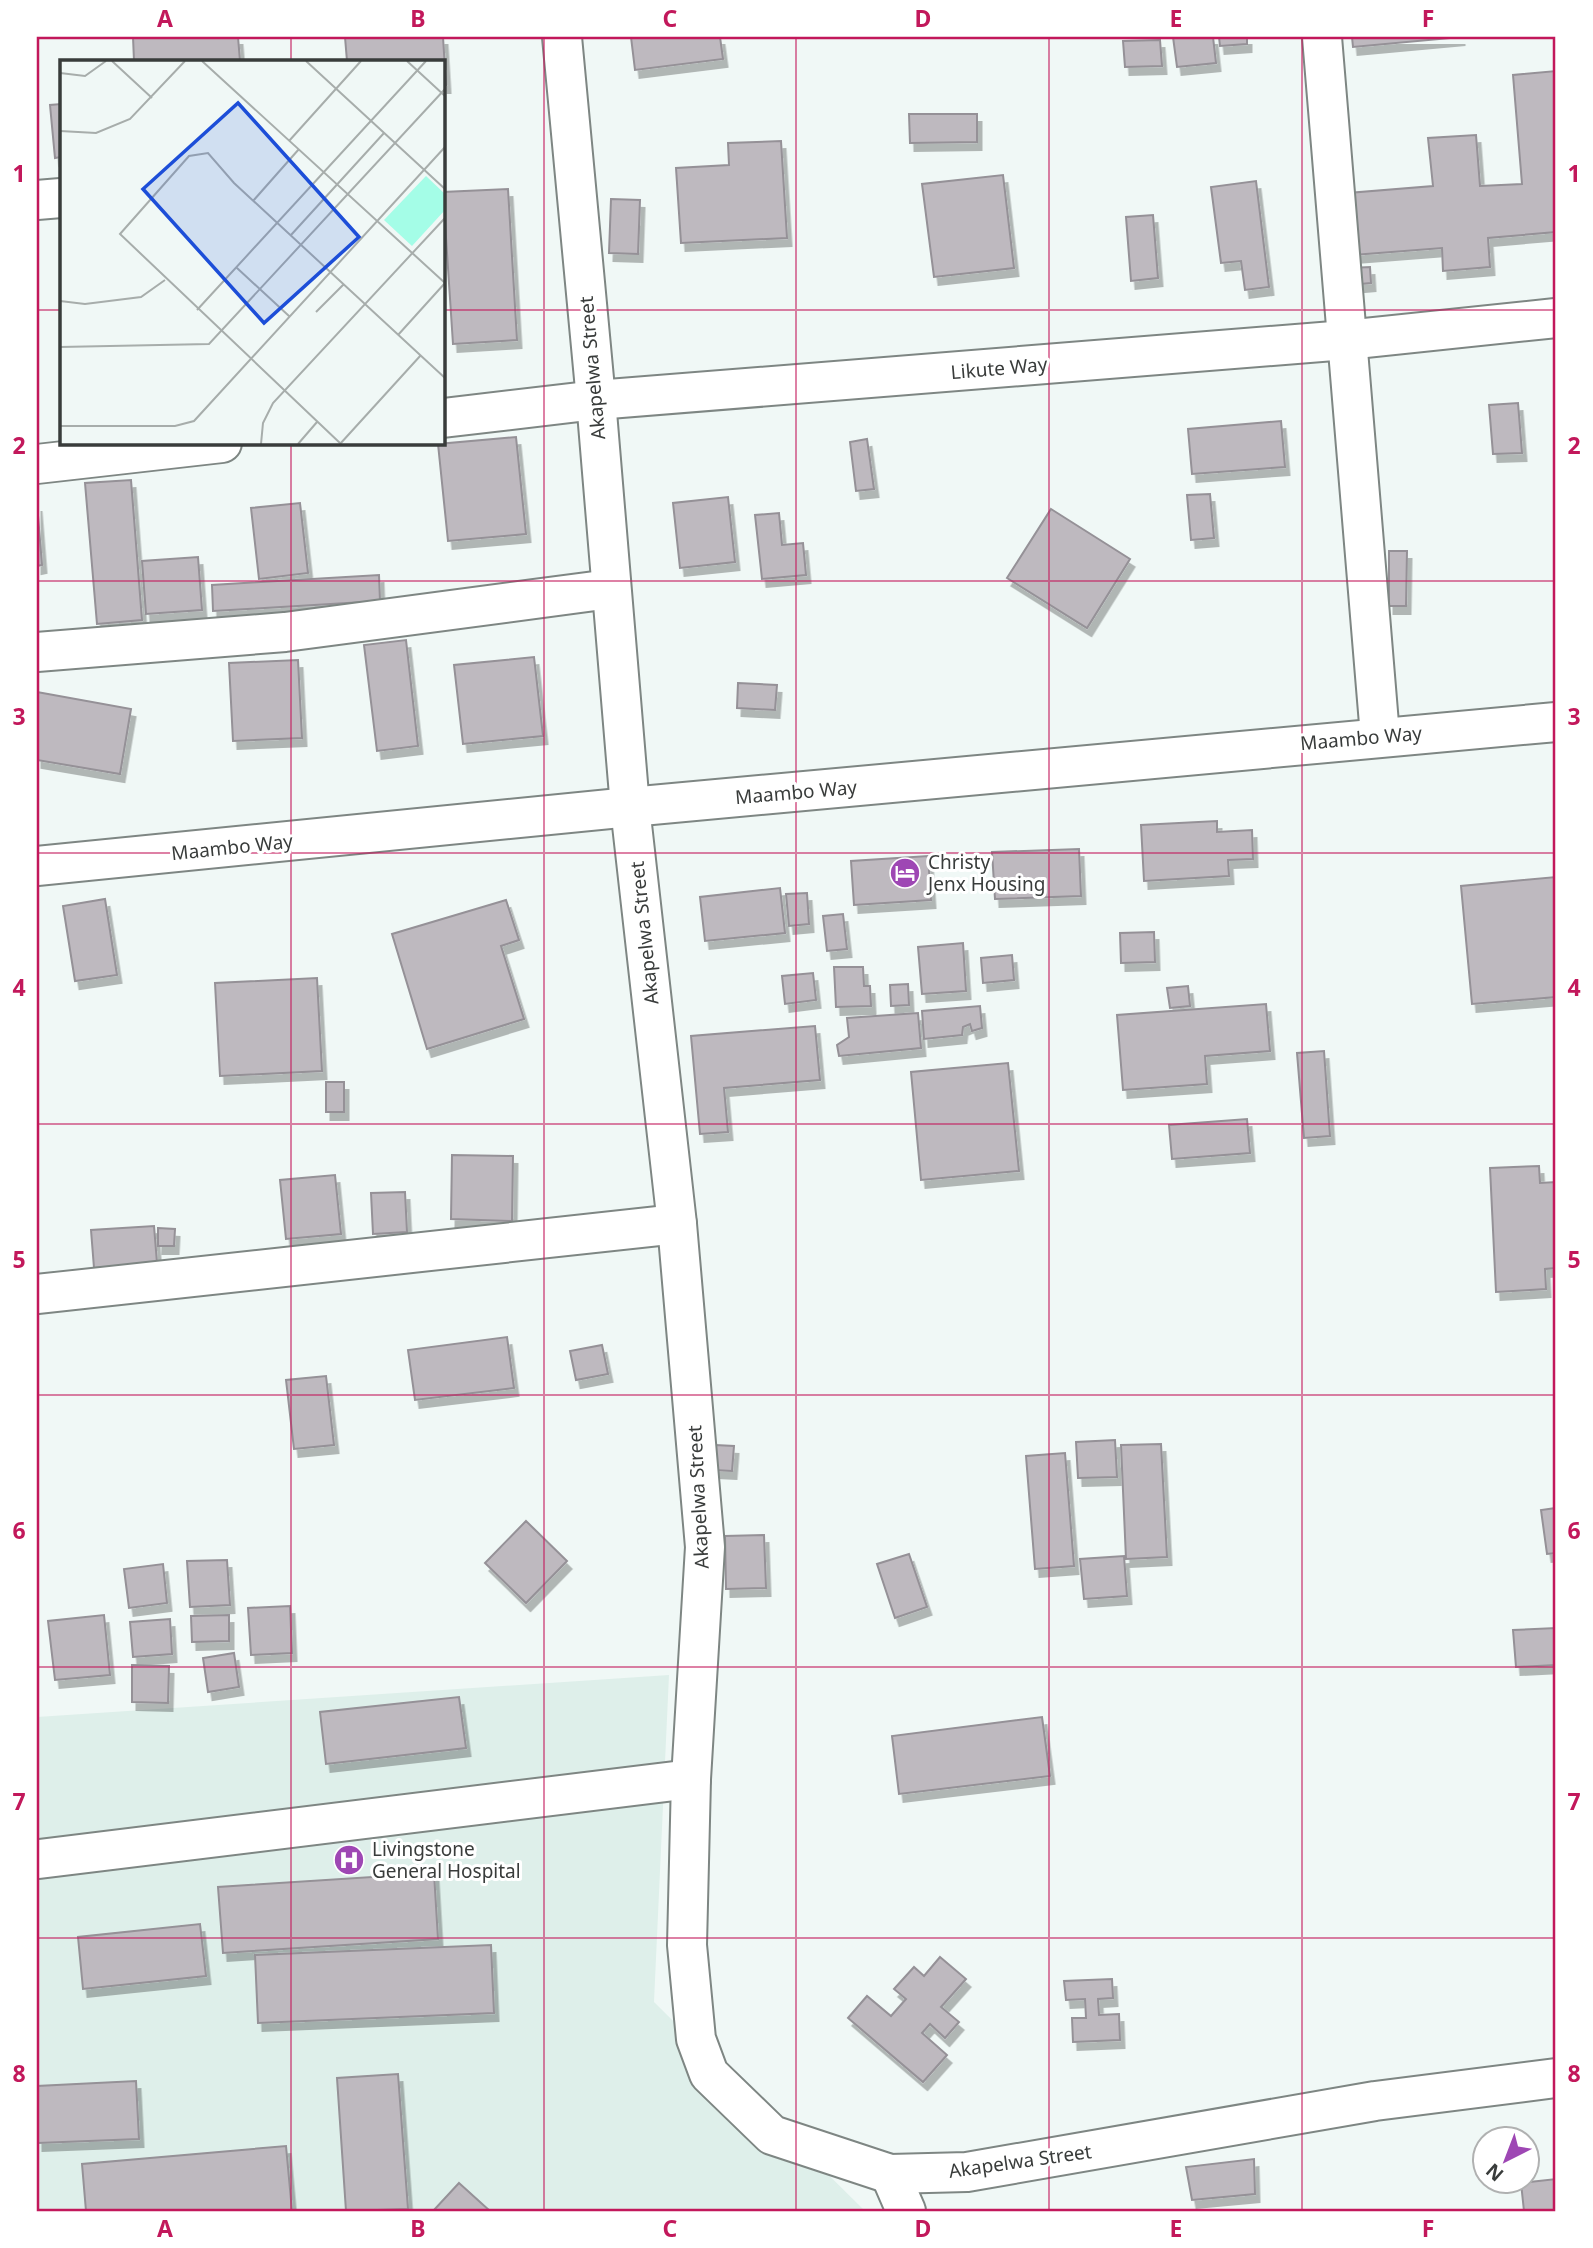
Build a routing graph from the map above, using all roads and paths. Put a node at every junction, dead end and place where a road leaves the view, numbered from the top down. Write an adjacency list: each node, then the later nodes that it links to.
1 (562, 37): 7 (street, Akapelwa Street)
2 (1322, 37): 6 (street)
3 (60, 198): 4 (street)
4 (37, 200)
5 (1556, 318): 6 (street, Likute Way)
6 (1346, 340): 7 (street, Likute Way); 14 (street)
7 (596, 400): 8 (street, Likute Way); 11 (street, Akapelwa Street)
8 (444, 418)
9 (213, 444): 10 (street)
10 (37, 464)
11 (610, 589): 12 (street); 15 (street, Akapelwa Street)
12 (37, 652)
13 (1556, 722): 14 (street, Maambo Way)
14 (1380, 736): 15 (street, Maambo Way)
15 (630, 807): 16 (street, Maambo Way); 17 (street, Akapelwa Street)
16 (37, 866)
17 (677, 1224): 18 (street); 19 (street, Akapelwa Street)
18 (37, 1294)
19 (691, 1779): 20 (street); 22 (street, Akapelwa Street)
20 (39, 1859)
21 (1556, 2078): 22 (street, Akapelwa Street)
22 (890, 2174): 23 (street)
23 (906, 2211)

